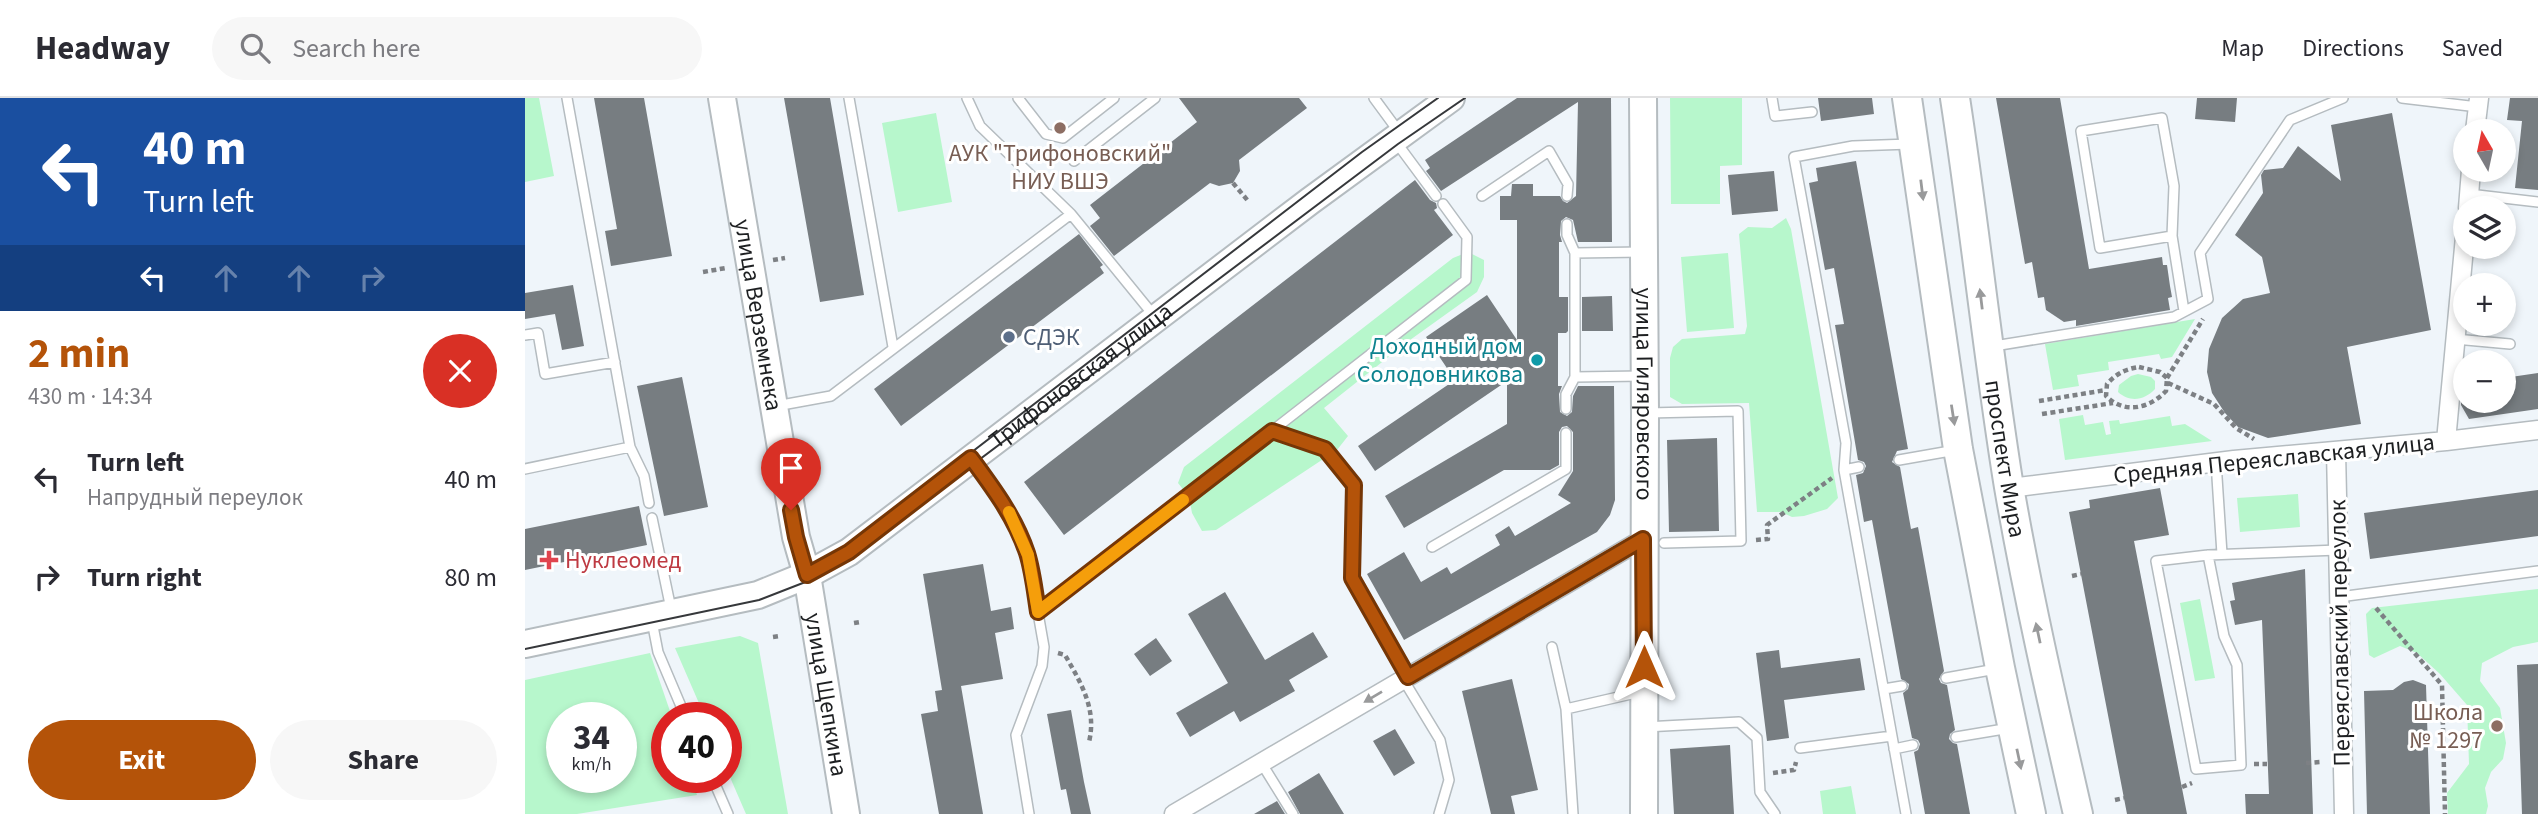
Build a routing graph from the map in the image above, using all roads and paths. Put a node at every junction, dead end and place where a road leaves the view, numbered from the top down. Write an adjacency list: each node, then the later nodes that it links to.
1 (567, 98): 43 (lane)
2 (722, 98): 50 (street, улица Верземнека)
3 (849, 98): 41 (lane)
4 (967, 98): 29 (lane)
5 (1019, 98): 6 (lane)
6 (1114, 98)
7 (1155, 98): 20 (lane)
8 (1374, 98): 18 (lane)
9 (1451, 98): 18 (street, Трифоновская улица)
10 (1643, 98): 32 (street, улица Гиляровского)
11 (1772, 98): 17 (lane)
12 (1907, 98): 19 (main road, проспект Мира)
13 (1955, 98): 42 (main road, проспект Мира, one-way to 13)
14 (2343, 98): 35 (lane)
15 (2402, 98): 16 (lane)
16 (2478, 103)
17 (1812, 112)
18 (1396, 136): 22 (lane); 37 (street, Трифоновская улица)
19 (1915, 144): 60 (main road, проспект Мира, one-way to 60); 67 (lane)
20 (1074, 161)
21 (1233, 183): 25 (path)
22 (1436, 196)
23 (1482, 196): 24 (lane)
24 (1567, 196)
25 (1249, 202)
26 (2516, 202): 27 (lane)
27 (2538, 202)
28 (1443, 204): 55 (lane)
29 (1071, 214): 37 (lane); 41 (lane)
30 (1567, 223): 33 (lane)
31 (2172, 236): 31 (lane); 36 (lane)
32 (1644, 252): 33 (lane); 44 (street, улица Гиляровского)
33 (1575, 253): 45 (lane)
34 (2463, 259): 39 (street)
35 (2208, 299): 36 (lane); 46 (path)
36 (2184, 311): 42 (lane)
37 (1156, 318): 62 (street, Трифоновская улица)
38 (525, 335): 43 (lane)
39 (2455, 339): 40 (lane); 58 (street)
40 (2510, 344)
41 (893, 347): 50 (lane)
42 (1988, 347): 68 (main road, проспект Мира)
43 (615, 362): 59 (lane)
44 (1645, 376): 45 (lane); 52 (street, улица Гиляровского)
45 (1575, 377): 51 (lane)
46 (2167, 381): 47 (path); 49 (path); 57 (path)
47 (2106, 390): 48 (path); 49 (path)
48 (2039, 401)
49 (2113, 403): 53 (path)
50 (774, 406): 79 (street, улица Верземнека)
51 (1566, 409)
52 (1645, 413): 71 (street, улица Гиляровского); 72 (lane)
53 (2042, 414)
54 (2538, 430): 58 (street, Средняя Переяславская улица)
55 (1272, 431): 83 (lane); 91 (lane)
56 (1566, 433): 73 (lane)
57 (2255, 440)
58 (2446, 441): 61 (street, Средняя Переяславская улица)
59 (630, 447): 66 (lane); 69 (lane)
60 (1958, 449): 63 (lane); 90 (main road, проспект Мира)
61 (2336, 451): 64 (street, Средняя Переяславская улица); 74 (street, Переяславский переулок)
62 (971, 458): 79 (street, Трифоновская улица); 83 (lane)
63 (1899, 460)
64 (2216, 462): 68 (street, Средняя Переяславская улица); 75 (lane)
65 (1859, 467): 67 (lane)
66 (525, 469)
67 (1844, 470): 72 (path); 94 (lane)
68 (2010, 488): 124 (main road, проспект Мира, one-way to 68)
69 (649, 503)
70 (652, 518): 84 (lane)
71 (1654, 541): 72 (lane); 91 (street); 95 (street, улица Гиляровского)
72 (1741, 541)
73 (1432, 547)
74 (2338, 550): 75 (lane); 82 (street, Переяславский переулок)
75 (2223, 554): 76 (lane)
76 (2208, 555): 76 (lane)
77 (2538, 571): 81 (lane)
78 (2081, 574): 80 (path)
79 (807, 575): 84 (street, Трифоновская улица); 115 (street, улица Щепкина)
80 (2072, 576)
81 (2364, 594): 82 (lane); 126 (path)
82 (2339, 597): 125 (street, Переяславский переулок)
83 (1038, 612): 88 (lane)
84 (661, 616): 87 (street, Трифоновская улица); 96 (lane)
85 (780, 636): 86 (path)
86 (773, 637)
87 (525, 644)
88 (1044, 647): 102 (path); 116 (lane)
89 (1552, 647): 97 (lane)
90 (2000, 668): 92 (lane); 99 (main road, проспект Мира)
91 (1406, 678): 108 (street, one-way to 108); 118 (lane)
92 (1946, 678)
93 (1902, 685): 94 (lane)
94 (1884, 689): 100 (lane)
95 (1644, 691): 97 (lane); 98 (street, улица Гиляровского)
96 (680, 702)
97 (1566, 709): 119 (lane)
98 (1644, 728): 109 (lane); 120 (street, улица Гиляровского)
99 (2012, 728): 101 (lane); 123 (main road, проспект Мира, one-way to 123)
100 (1892, 736): 104 (lane); 105 (lane)
101 (1956, 737)
102 (1089, 742)
103 (1913, 745): 105 (lane)
104 (1800, 748): 109 (path)
105 (1894, 749): 122 (lane)
106 (2321, 762): 107 (path)
107 (2306, 763)
108 (1262, 764): 113 (street); 117 (lane)
109 (1759, 775): 121 (lane)
110 (719, 793): 114 (lane)
111 (2124, 798): 112 (path)
112 (2115, 800)
113 (1178, 813)
114 (728, 814)
115 (846, 814)
116 (1029, 814)
117 (1293, 814)
118 (1439, 814)
119 (1573, 814)
120 (1644, 814)
121 (1775, 814)
122 (1906, 814)
123 (2031, 814)
124 (2078, 814)
125 (2344, 814)
126 (2445, 814)

